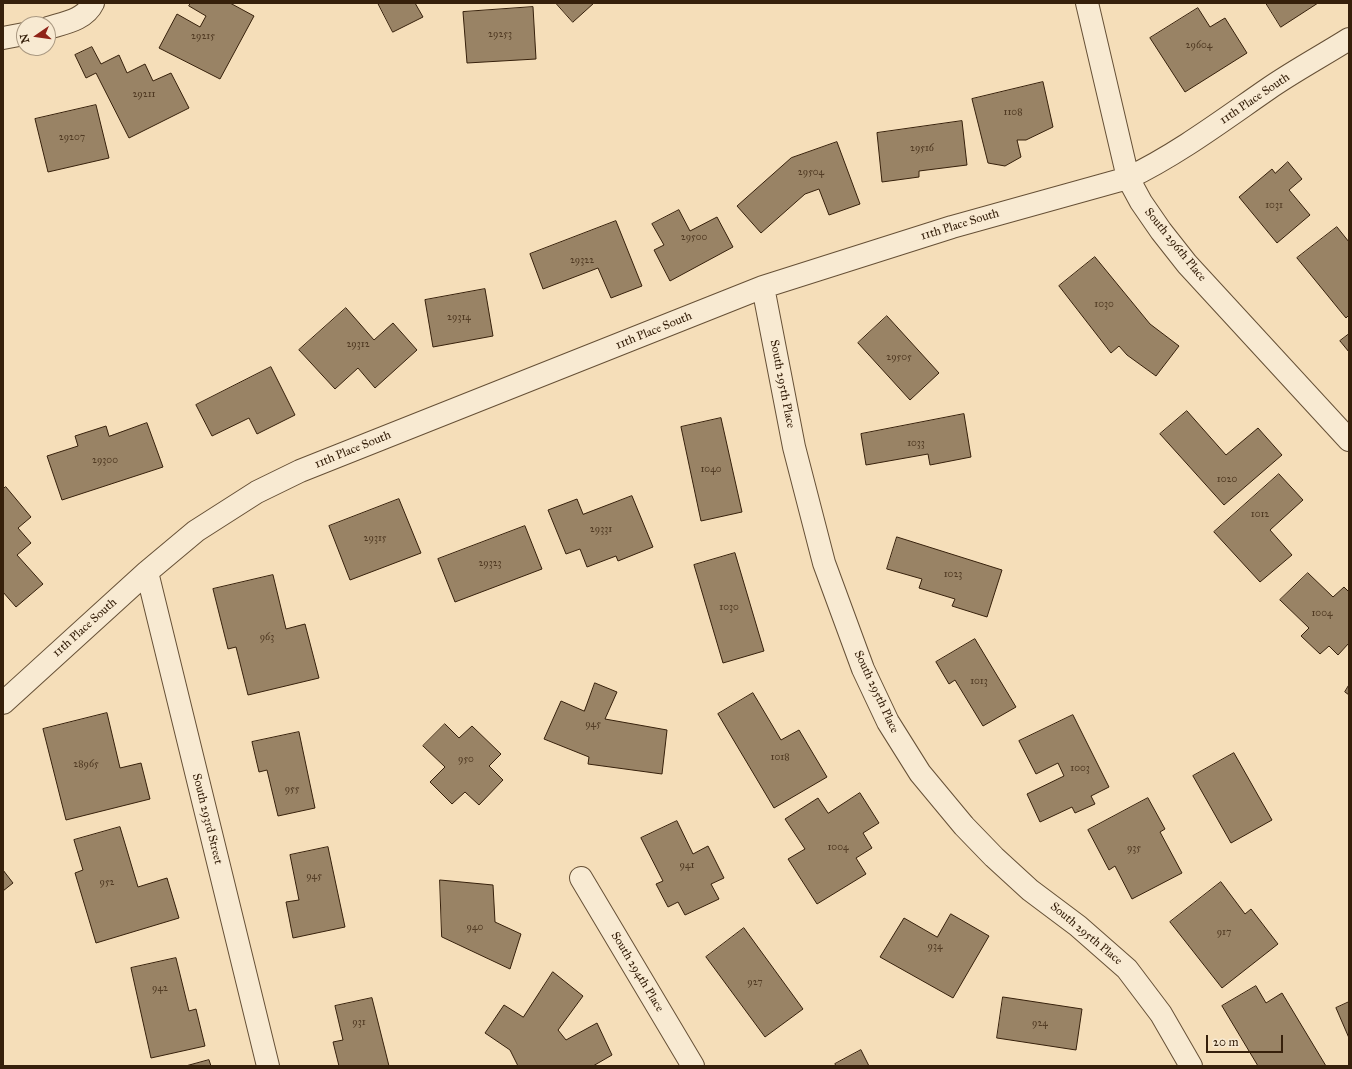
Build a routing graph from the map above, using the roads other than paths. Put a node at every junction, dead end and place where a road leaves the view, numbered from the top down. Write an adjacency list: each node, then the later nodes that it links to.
1 (93, 3): 3 (street)
2 (1087, 3): 7 (street, South 296th Place)
3 (56, 25)
4 (16, 36): 5 (street)
5 (3, 38)
6 (1349, 39): 7 (street, 11th Place South)
7 (1128, 178): 8 (street, 11th Place South); 9 (street, South 296th Place)
8 (763, 287): 10 (street, 11th Place South); 15 (street, South 295th Place)
9 (1349, 440)
10 (146, 572): 11 (street, 11th Place South); 13 (street, South 293rd Street)
11 (3, 703)
12 (581, 878): 14 (street, South 294th Place)
13 (268, 1066)
14 (693, 1066)
15 (1191, 1066)

